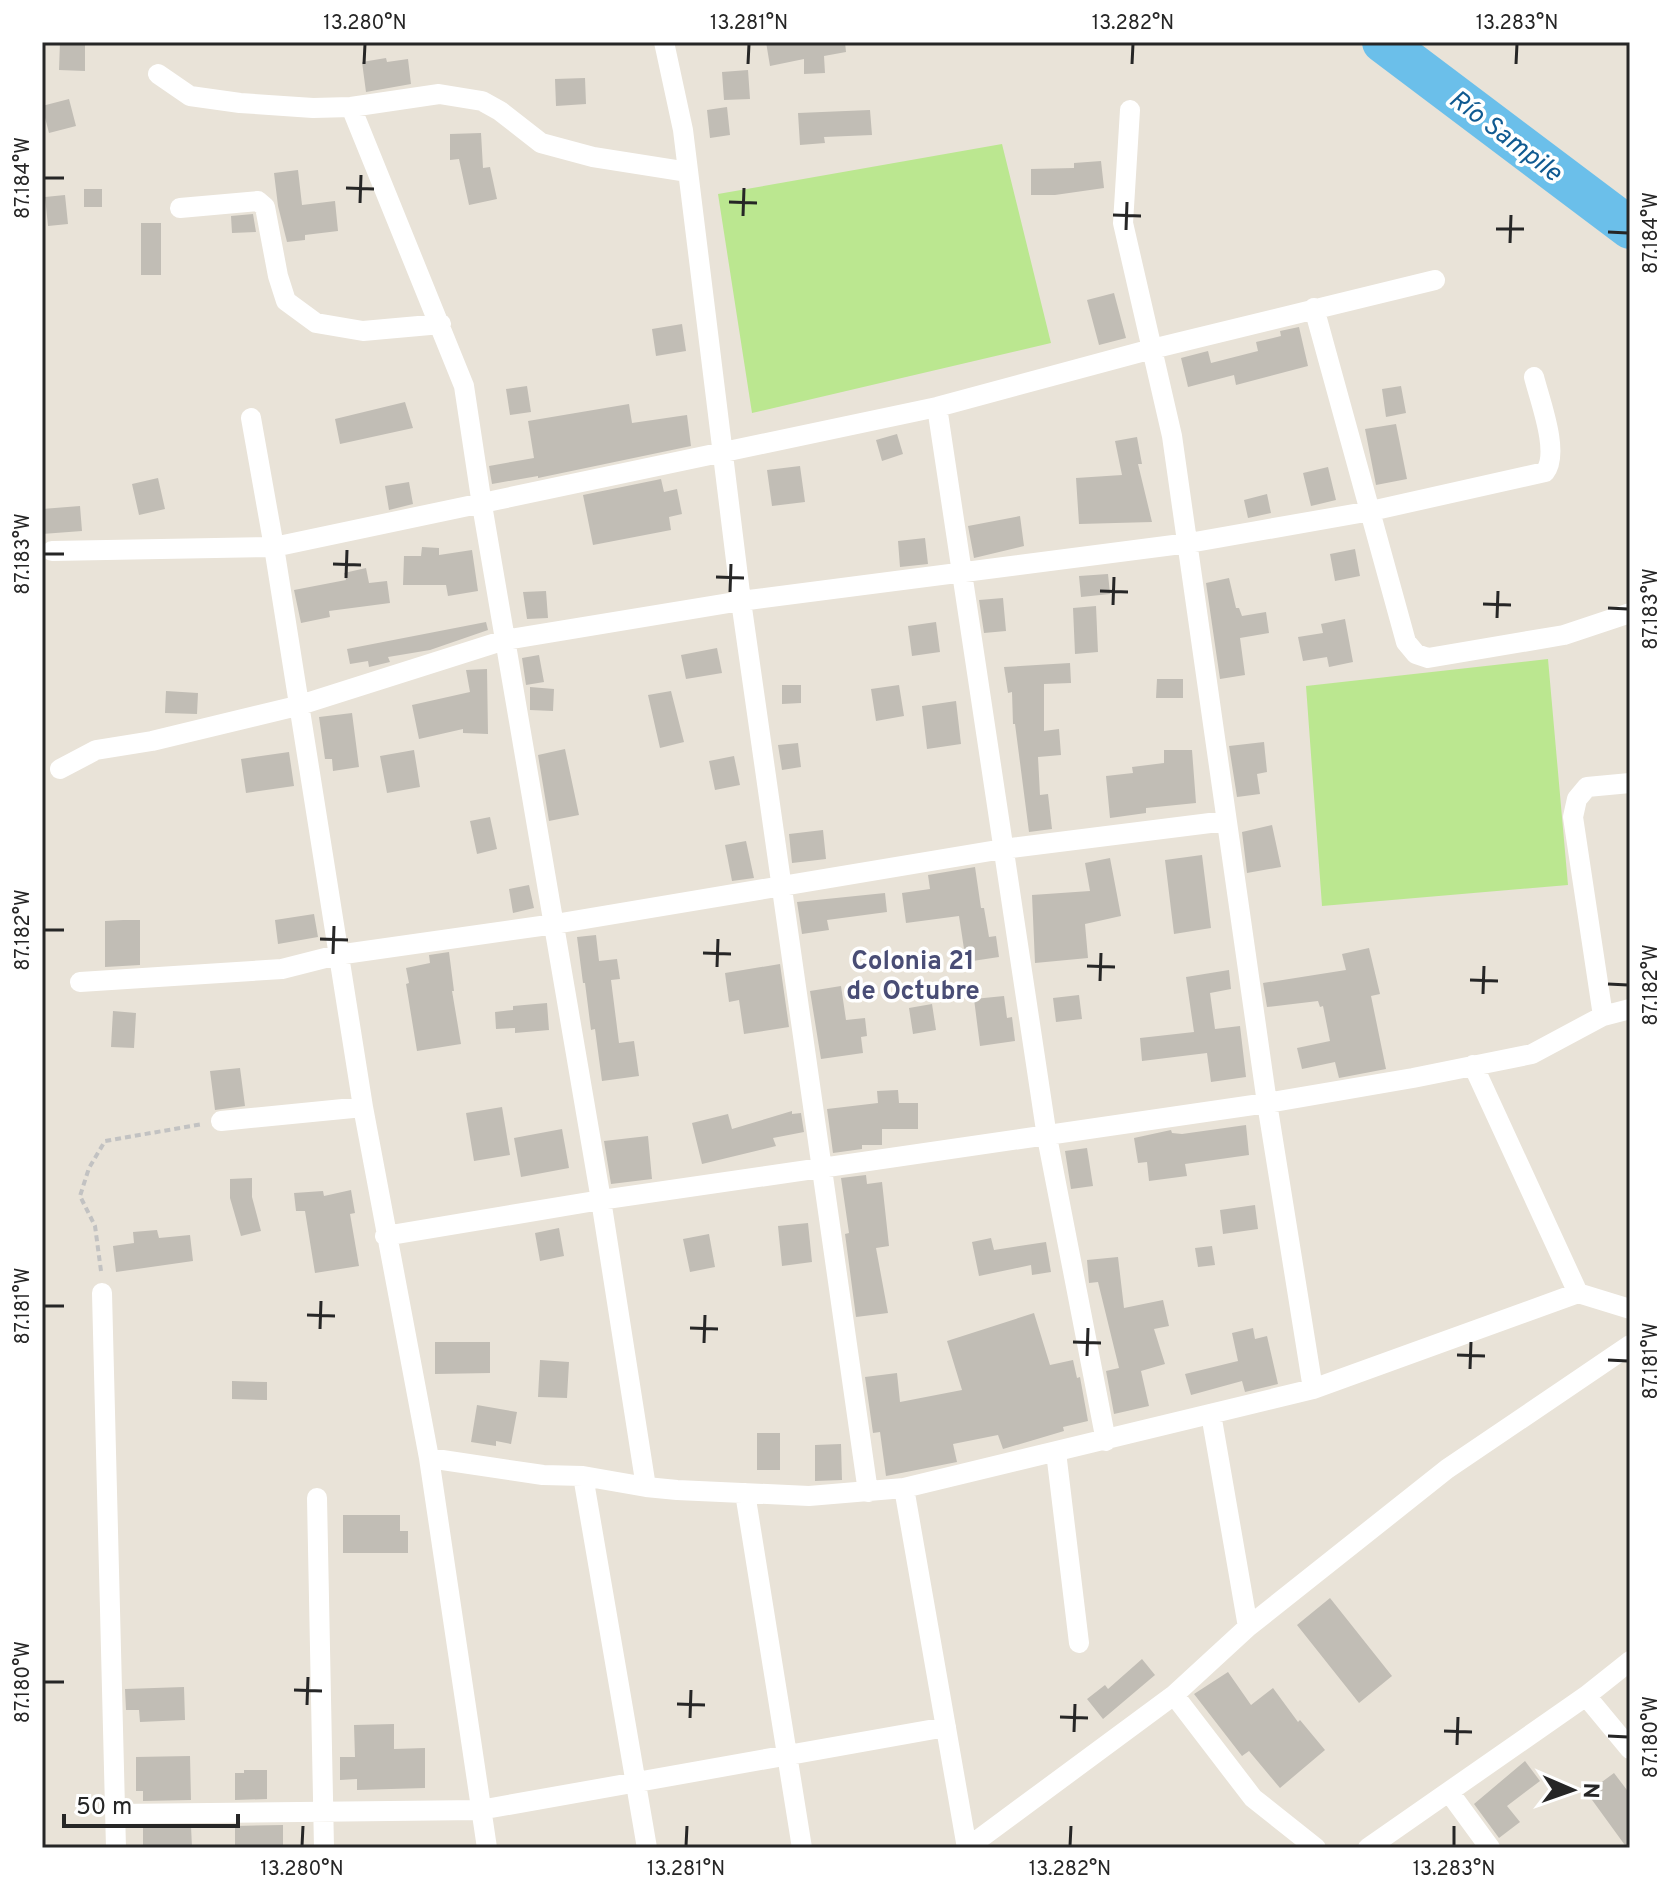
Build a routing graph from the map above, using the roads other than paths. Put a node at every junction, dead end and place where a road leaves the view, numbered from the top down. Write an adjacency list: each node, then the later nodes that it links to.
1 (664, 42): 5 (street)
2 (158, 74): 3 (street)
3 (351, 107): 5 (street); 9 (street)
4 (1130, 110): 10 (street)
5 (688, 172): 14 (street)
6 (180, 208): 9 (street)
7 (1435, 280): 8 (street)
8 (1314, 308): 10 (street); 16 (street)
9 (441, 324): 15 (street)
10 (1152, 349): 12 (street); 17 (street)
11 (1534, 377): 16 (street)
12 (937, 407): 14 (street); 20 (street)
13 (251, 418): 18 (street)
14 (723, 454): 15 (street); 21 (street)
15 (482, 505): 18 (street); 23 (street)
16 (1371, 511): 17 (street); 22 (street)
17 (1189, 543): 20 (street); 27 (street)
18 (274, 547): 19 (street); 24 (street)
19 (52, 551)
20 (960, 573): 21 (street); 28 (street)
21 (741, 601): 23 (street); 29 (street)
22 (1630, 613)
23 (505, 640): 24 (street); 30 (street)
24 (297, 706): 25 (street); 31 (street)
25 (60, 769)
26 (1630, 783): 34 (street)
27 (1226, 821): 28 (street); 36 (street)
28 (1003, 849): 29 (street); 39 (street)
29 (779, 885): 30 (street); 40 (street)
30 (555, 924): 31 (street); 41 (street)
31 (337, 955): 32 (street); 37 (street)
32 (80, 982)
33 (1630, 1009): 34 (street)
34 (1603, 1016): 35 (street)
35 (1473, 1065): 36 (street); 44 (street)
36 (1267, 1103): 39 (street); 47 (street)
37 (363, 1107): 38 (street); 42 (street)
38 (221, 1121)
39 (1047, 1137): 40 (street); 49 (street)
40 (821, 1169): 41 (street); 55 (street)
41 (601, 1200): 42 (street); 53 (street)
42 (385, 1236): 51 (street)
43 (102, 1293): 70 (street)
44 (1578, 1293): 45 (street); 47 (street)
45 (1630, 1309)
46 (1630, 1345): 58 (street)
47 (1313, 1389): 48 (street)
48 (1211, 1414): 49 (street); 58 (street)
49 (1106, 1441): 50 (street)
50 (1056, 1452): 54 (street); 59 (street)
51 (429, 1458): 52 (street); 68 (street)
52 (583, 1476): 53 (street); 66 (street)
53 (646, 1487): 56 (street)
54 (904, 1488): 55 (street); 63 (street)
55 (868, 1492): 56 (street)
56 (745, 1493): 65 (street)
57 (317, 1498): 69 (street)
58 (1248, 1627): 61 (street)
59 (1079, 1643)
60 (1630, 1661): 62 (street)
61 (1174, 1695): 76 (street); 77 (street)
62 (1586, 1696): 64 (street); 67 (street)
63 (946, 1727): 65 (street); 76 (street)
64 (1630, 1749)
65 (787, 1755): 66 (street); 75 (street)
66 (636, 1782): 68 (street); 74 (street)
67 (1449, 1792): 78 (street); 79 (street)
68 (480, 1810): 69 (street); 73 (street)
69 (323, 1811): 70 (street); 72 (street)
70 (116, 1814): 71 (street)
71 (116, 1848)
72 (324, 1848)
73 (487, 1848)
74 (647, 1848)
75 (802, 1848)
76 (967, 1848)
77 (1316, 1848)
78 (1368, 1848)
79 (1490, 1848)

